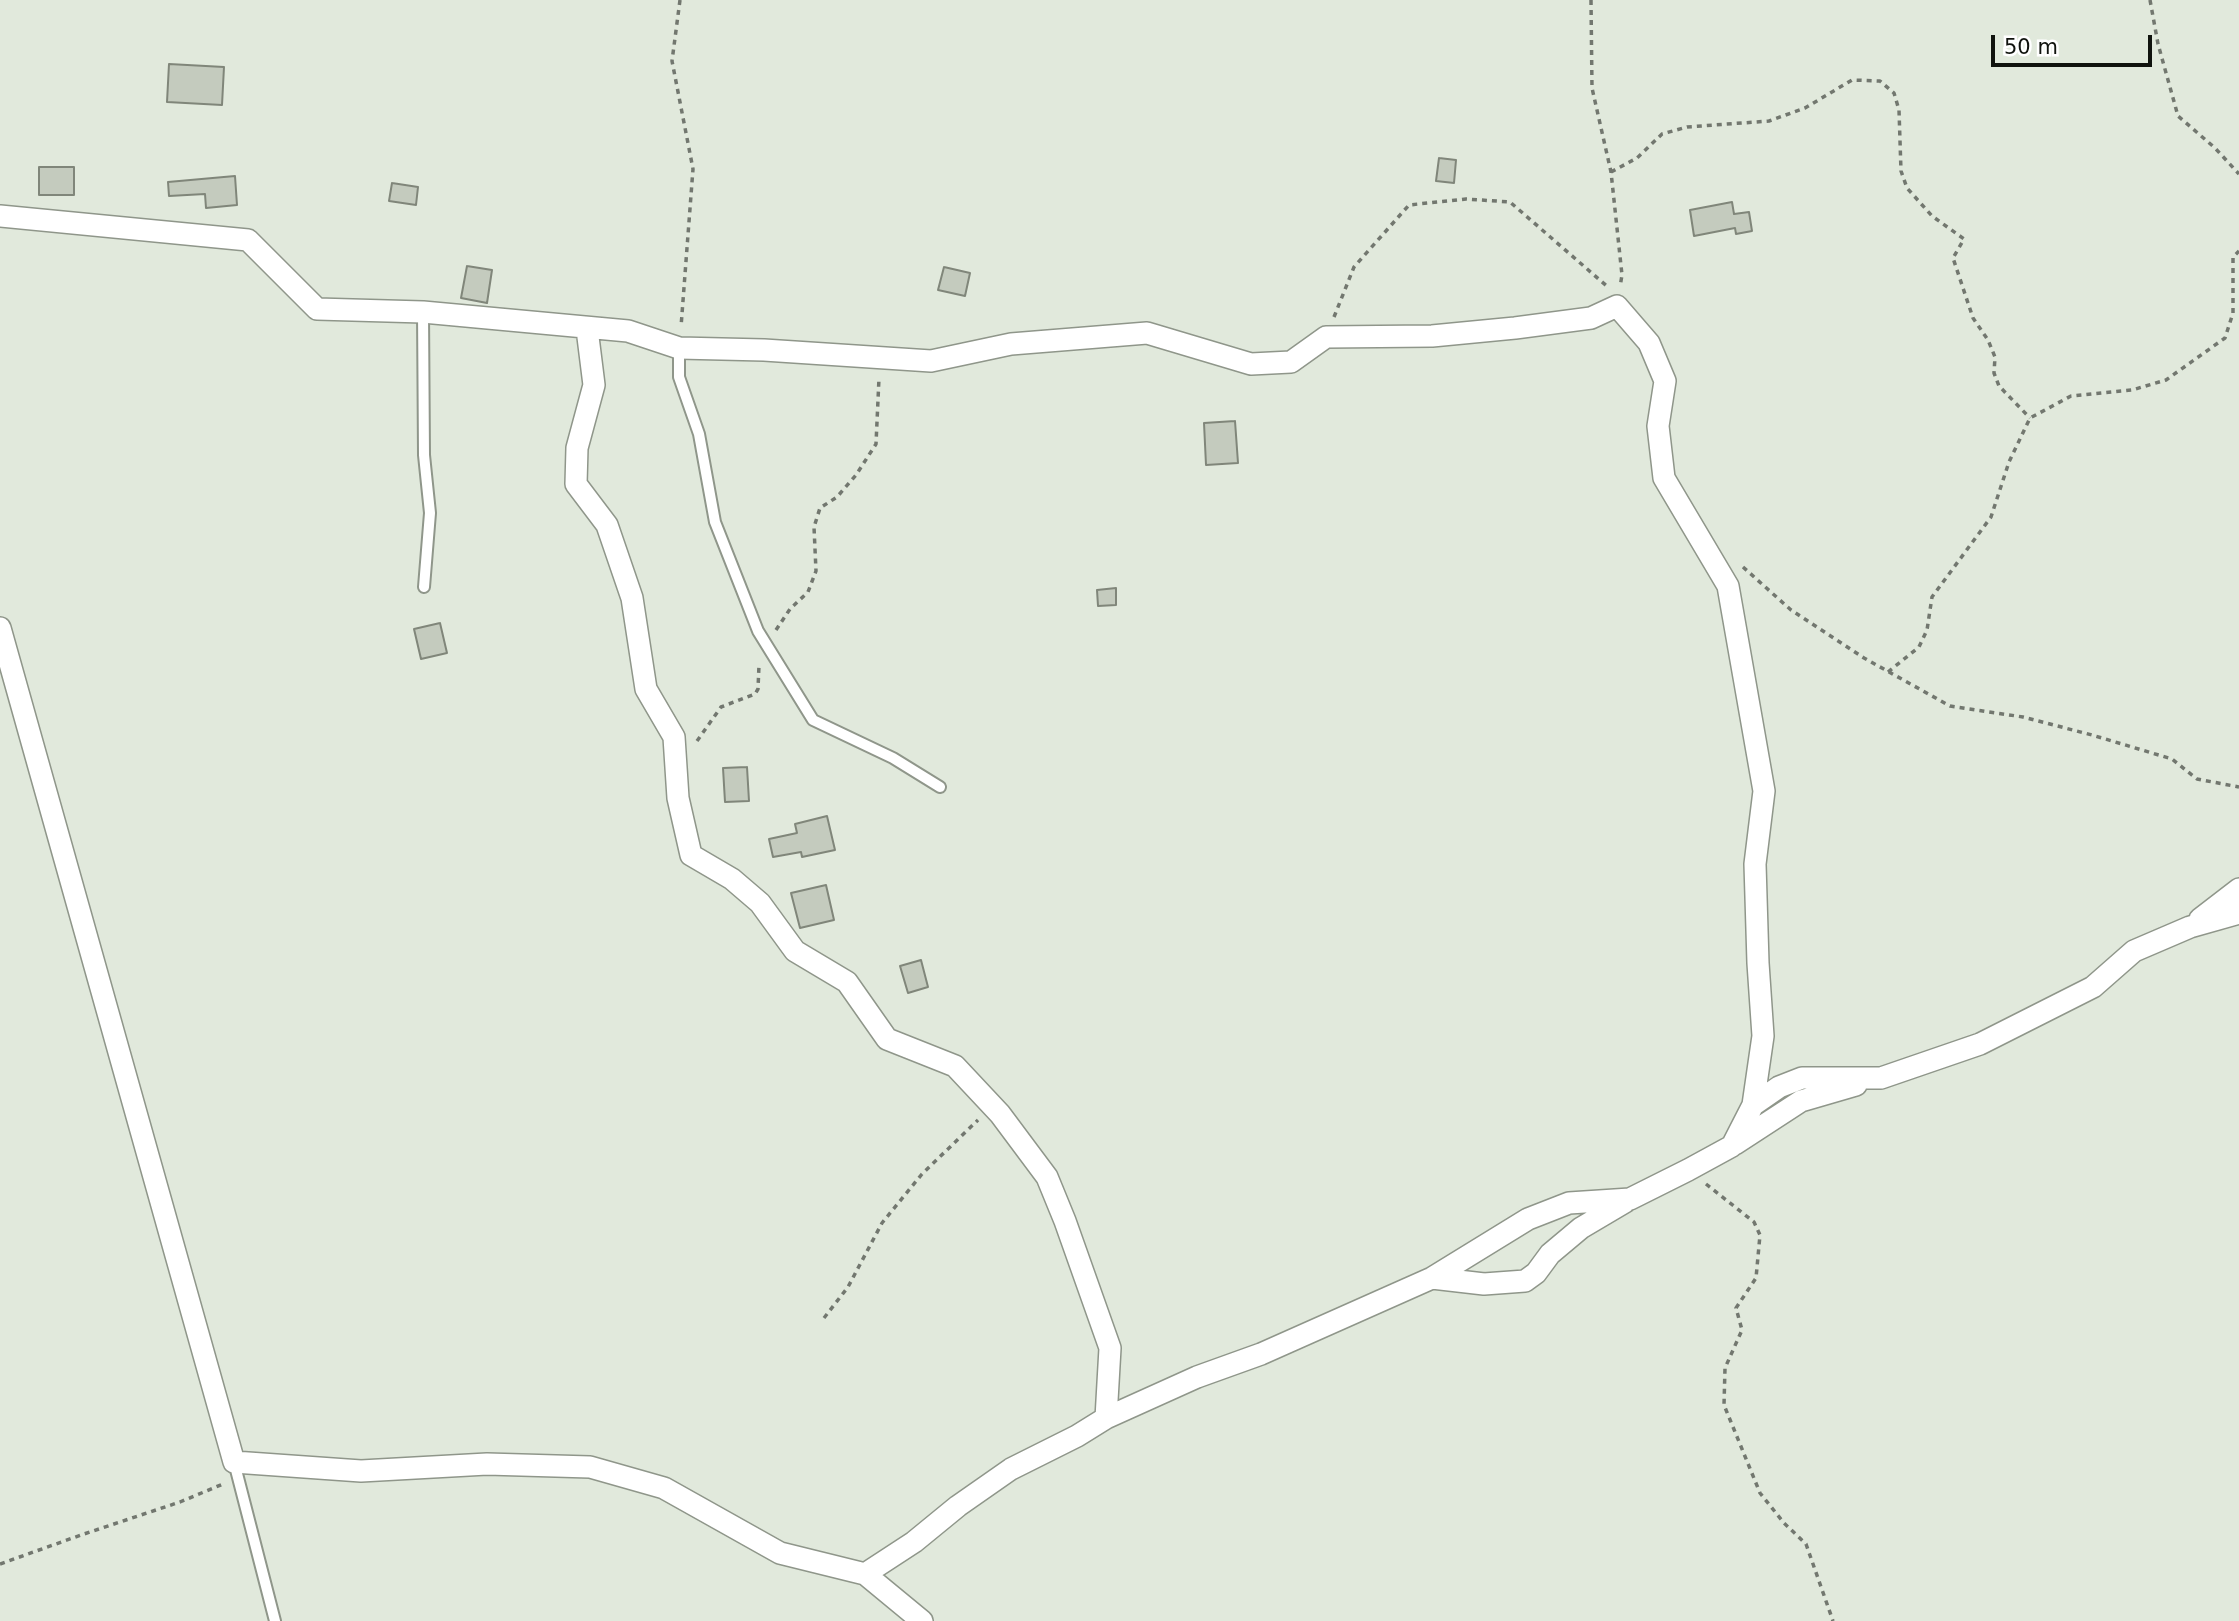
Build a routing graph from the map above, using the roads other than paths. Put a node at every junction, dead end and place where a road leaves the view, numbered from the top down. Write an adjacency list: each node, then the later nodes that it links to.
1 (0, 216): 2 (street)
2 (423, 312): 3 (street); 5 (lane)
3 (587, 329): 4 (street); 16 (street)
4 (679, 348): 7 (lane); 12 (street)
5 (424, 587)
6 (0, 628): 17 (street)
7 (940, 787)
8 (2239, 890): 10 (street)
9 (2239, 913): 10 (street)
10 (2190, 927): 11 (street)
11 (1881, 1078): 12 (street); 13 (street)
12 (1753, 1105): 13 (street)
13 (1732, 1146): 14 (street)
14 (1630, 1199): 15 (street); 15 (street)
15 (1432, 1278): 16 (street)
16 (1106, 1418): 18 (street)
17 (236, 1470): 18 (street); 19 (lane)
18 (865, 1574): 20 (street)
19 (275, 1621)
20 (922, 1621)

